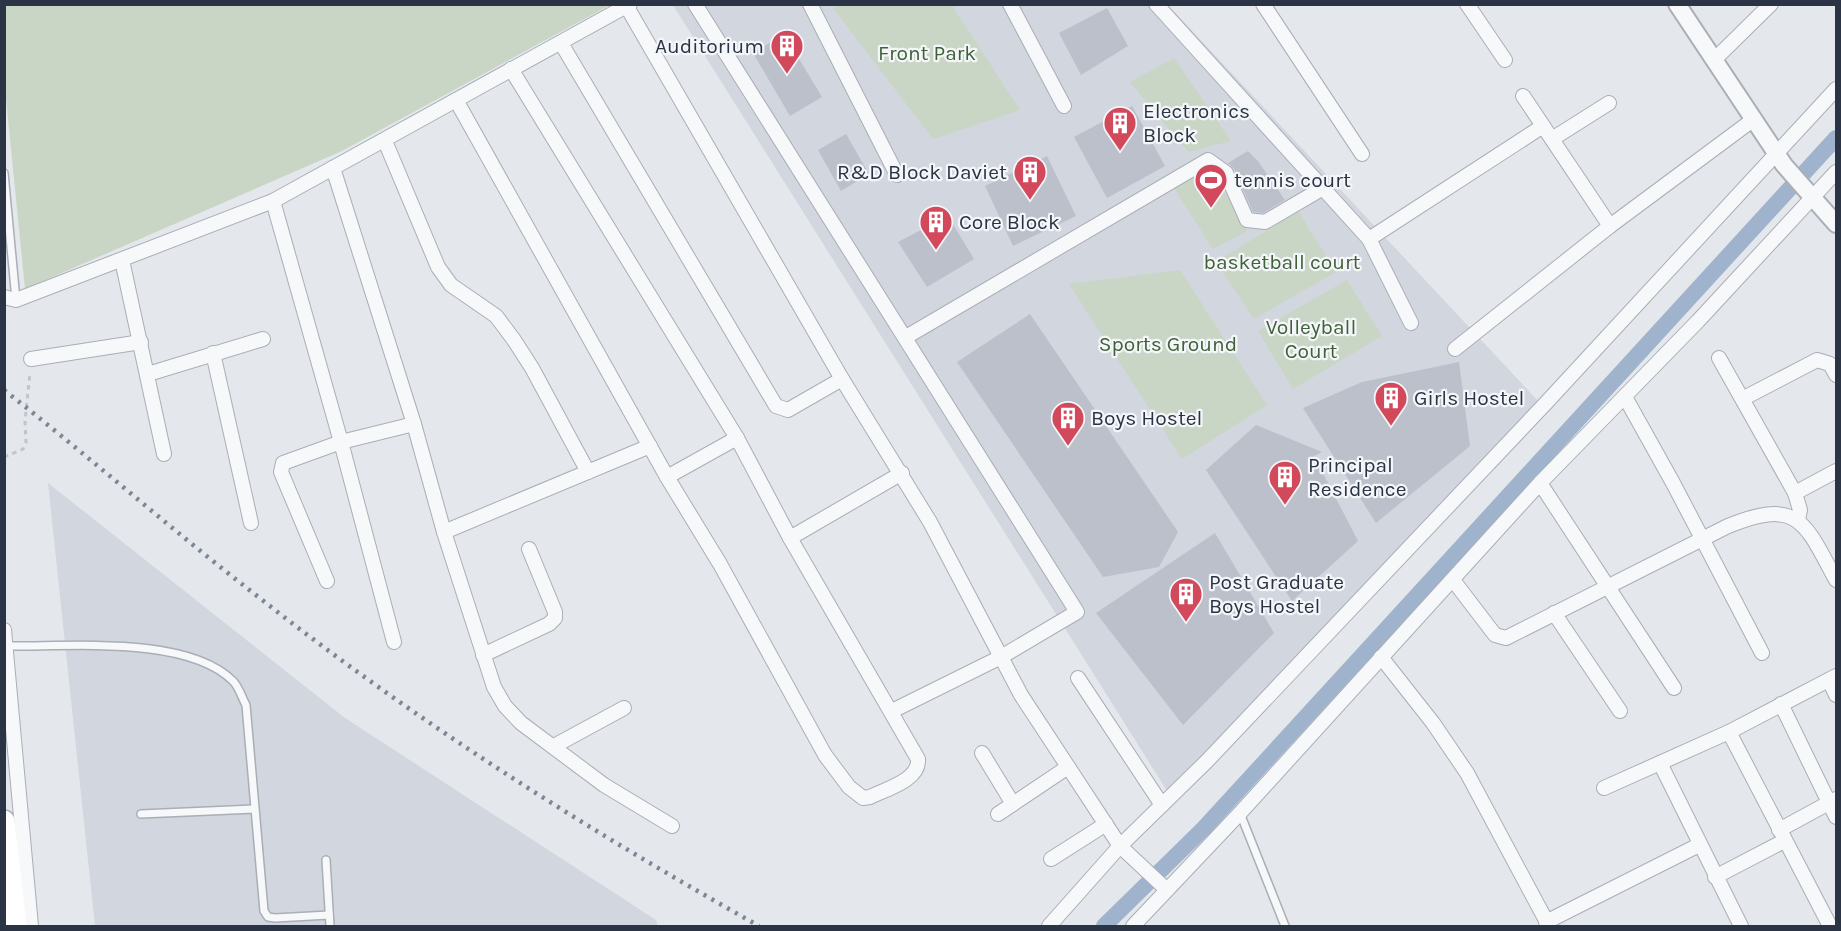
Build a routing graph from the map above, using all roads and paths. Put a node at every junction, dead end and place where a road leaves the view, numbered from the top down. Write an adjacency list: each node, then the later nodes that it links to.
1 (695, 4): 38 (street)
2 (810, 4): 28 (street)
3 (1010, 4): 18 (street)
4 (1156, 4): 29 (street)
5 (1263, 4): 23 (street)
6 (1467, 4): 11 (street)
7 (1771, 4): 12 (street)
8 (629, 5): 10 (street); 47 (street)
9 (1679, 5): 12 (street)
10 (561, 43): 13 (street); 47 (street)
11 (1505, 60)
12 (1714, 60): 19 (street)
13 (511, 69): 16 (street); 51 (street)
14 (1836, 89): 24 (street)
15 (1523, 96): 20 (street)
16 (456, 100): 22 (street); 53 (street)
17 (1609, 103): 21 (street)
18 (1064, 106)
19 (1754, 119): 24 (street); 33 (street)
20 (1543, 126): 21 (street); 34 (street)
21 (1552, 139): 33 (street)
22 (385, 141): 25 (street); 57 (street)
23 (1362, 154)
24 (1780, 159): 30 (street); 96 (street)
25 (333, 168): 31 (street); 50 (street)
26 (1836, 172): 30 (street)
27 (4, 173): 36 (lane)
28 (897, 175)
29 (1323, 188): 34 (street); 38 (street)
30 (1810, 192): 32 (street); 48 (street)
31 (273, 201): 35 (street); 52 (street)
32 (1836, 224)
33 (1610, 226): 41 (street)
34 (1369, 238): 37 (street)
35 (122, 260): 36 (street); 40 (street)
36 (10, 298)
37 (1411, 323)
38 (906, 337): 78 (street)
39 (262, 339): 42 (street)
40 (141, 342): 44 (street); 45 (street)
41 (1455, 349)
42 (213, 353): 45 (street); 63 (street)
43 (1719, 358): 49 (street)
44 (30, 359): 55 (path)
45 (148, 374): 54 (street)
46 (1836, 375): 49 (street)
47 (842, 379): 58 (street)
48 (1625, 397): 60 (street); 66 (street)
49 (1744, 398): 61 (street)
50 (414, 424): 52 (street); 64 (street)
51 (737, 438): 59 (street); 65 (street)
52 (341, 442): 70 (street); 74 (street)
53 (650, 446): 57 (street); 59 (street)
54 (164, 454)
55 (4, 457)
56 (1836, 471): 61 (street)
57 (588, 472): 64 (street)
58 (902, 473): 65 (street); 78 (street)
59 (667, 477): 86 (street)
60 (1540, 483): 68 (street); 71 (street)
61 (1795, 493): 62 (street)
62 (1798, 520): 66 (street); 69 (street)
63 (251, 523)
64 (444, 532): 77 (street)
65 (790, 538): 86 (street)
66 (1702, 540): 71 (street); 76 (street)
67 (529, 549): 77 (street)
68 (1453, 580): 72 (street); 79 (street)
69 (1836, 580)
70 (327, 581)
71 (1607, 586): 72 (street); 82 (street)
72 (1554, 613): 87 (street)
73 (4, 630): 75 (street)
74 (394, 642)
75 (6, 646): 97 (lane); 116 (street)
76 (1762, 653)
77 (483, 655): 89 (street)
78 (1001, 657): 86 (street); 92 (street)
79 (1381, 657): 98 (street); 114 (street)
80 (1078, 678): 96 (street)
81 (1833, 678): 83 (street); 84 (street)
82 (1674, 688)
83 (1836, 695)
84 (1781, 704): 88 (street); 94 (street)
85 (624, 708): 89 (street)
86 (892, 711)
87 (1620, 711)
88 (1729, 732): 91 (street); 105 (street)
89 (554, 746): 104 (street)
90 (982, 753): 95 (street)
91 (1660, 763): 93 (street); 106 (street)
92 (1068, 767): 95 (street); 103 (street)
93 (1604, 788)
94 (1833, 800): 101 (street); 105 (street)
95 (1013, 804): 100 (street)
96 (1162, 805): 107 (street)
97 (254, 809): 99 (lane); 112 (lane)
98 (1240, 813): 111 (street); 113 (lane)
99 (141, 814)
100 (998, 814)
101 (1836, 817)
102 (4, 821): 115 (main road)
103 (1106, 824): 107 (street); 108 (street)
104 (672, 826)
105 (1782, 835): 110 (street); 123 (street)
106 (1699, 845): 110 (street); 114 (street)
107 (1120, 846): 111 (street); 118 (street)
108 (1051, 859)
109 (326, 860): 112 (lane)
110 (1715, 877): 122 (street)
111 (1167, 890): 119 (street)
112 (329, 915): 117 (lane)
113 (1282, 917): 120 (lane); 121 (lane)
114 (1547, 924)
115 (16, 927)
116 (31, 927)
117 (330, 927)
118 (1049, 927)
119 (1133, 927)
120 (1276, 927)
121 (1285, 927)
122 (1741, 927)
123 (1830, 927)

